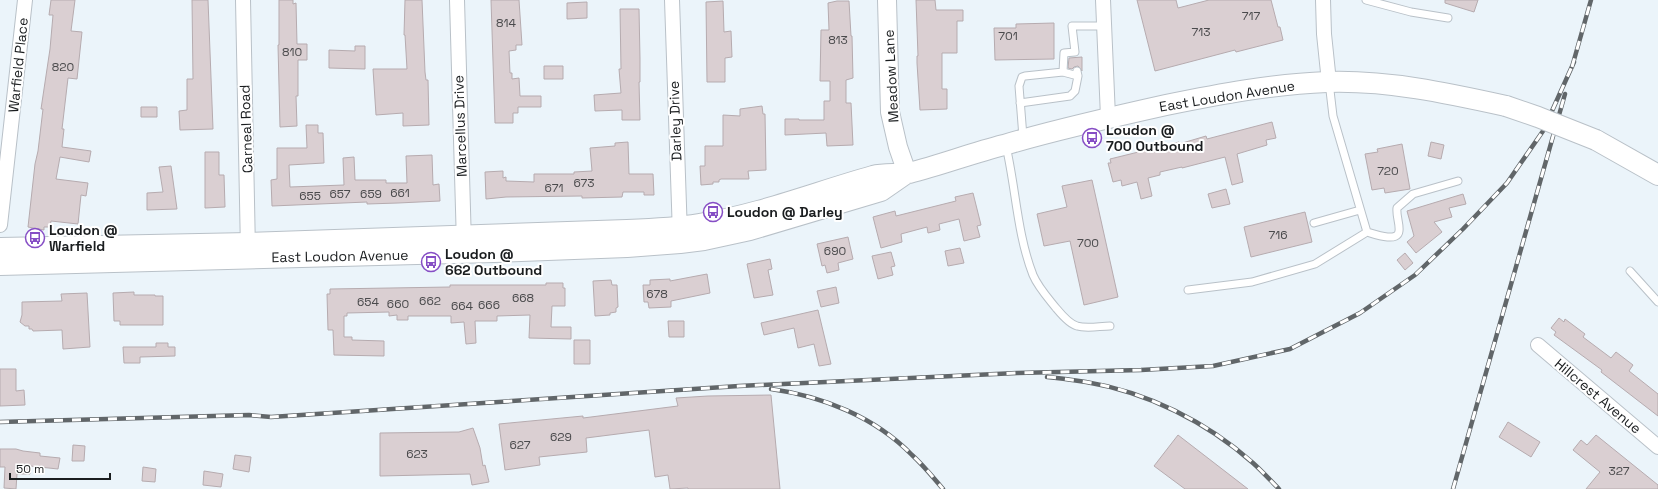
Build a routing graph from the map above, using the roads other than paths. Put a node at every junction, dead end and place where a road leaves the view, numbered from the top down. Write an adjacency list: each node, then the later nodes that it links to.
1 (25, 0): 23 (street, Warfield Place)
2 (243, 0): 28 (street, Carneal Road)
3 (457, 0): 26 (street, Marcellus Drive)
4 (672, 0): 25 (street, Darley Drive)
5 (887, 0): 18 (street, Meadow Lane)
6 (1103, 0): 10 (street)
7 (1323, 0): 12 (street)
8 (1366, 0): 9 (lane)
9 (1448, 18)
10 (1104, 26): 11 (lane); 16 (street)
11 (1063, 72): 14 (lane); 15 (lane)
12 (1329, 82): 16 (main road, East Loudon Avenue); 19 (main road, East Loudon Avenue, bridge); 21 (lane)
13 (1056, 90): 14 (lane)
14 (1057, 98): 15 (lane)
15 (1020, 102): 17 (lane)
16 (1108, 118): 17 (main road, East Loudon Avenue)
17 (1014, 142): 18 (main road, East Loudon Avenue); 35 (lane)
18 (907, 173): 25 (main road, East Loudon Avenue)
19 (1658, 175)
20 (1458, 181): 24 (lane)
21 (1360, 210): 22 (lane); 24 (lane)
22 (1314, 223)
23 (0, 225)
24 (1367, 232): 31 (lane)
25 (680, 235): 26 (main road, East Loudon Avenue)
26 (464, 244): 28 (main road, East Loudon Avenue)
27 (0, 248): 28 (main road, East Loudon Avenue)
28 (248, 250): 29 (main road, East Loudon Avenue)
29 (0, 265)
30 (1630, 271): 33 (lane)
31 (1188, 290)
32 (1658, 291): 33 (lane)
33 (1652, 296): 34 (lane)
34 (1658, 302)
35 (1110, 326)
36 (1538, 346): 37 (street, Hillcrest Avenue)
37 (1658, 447)

